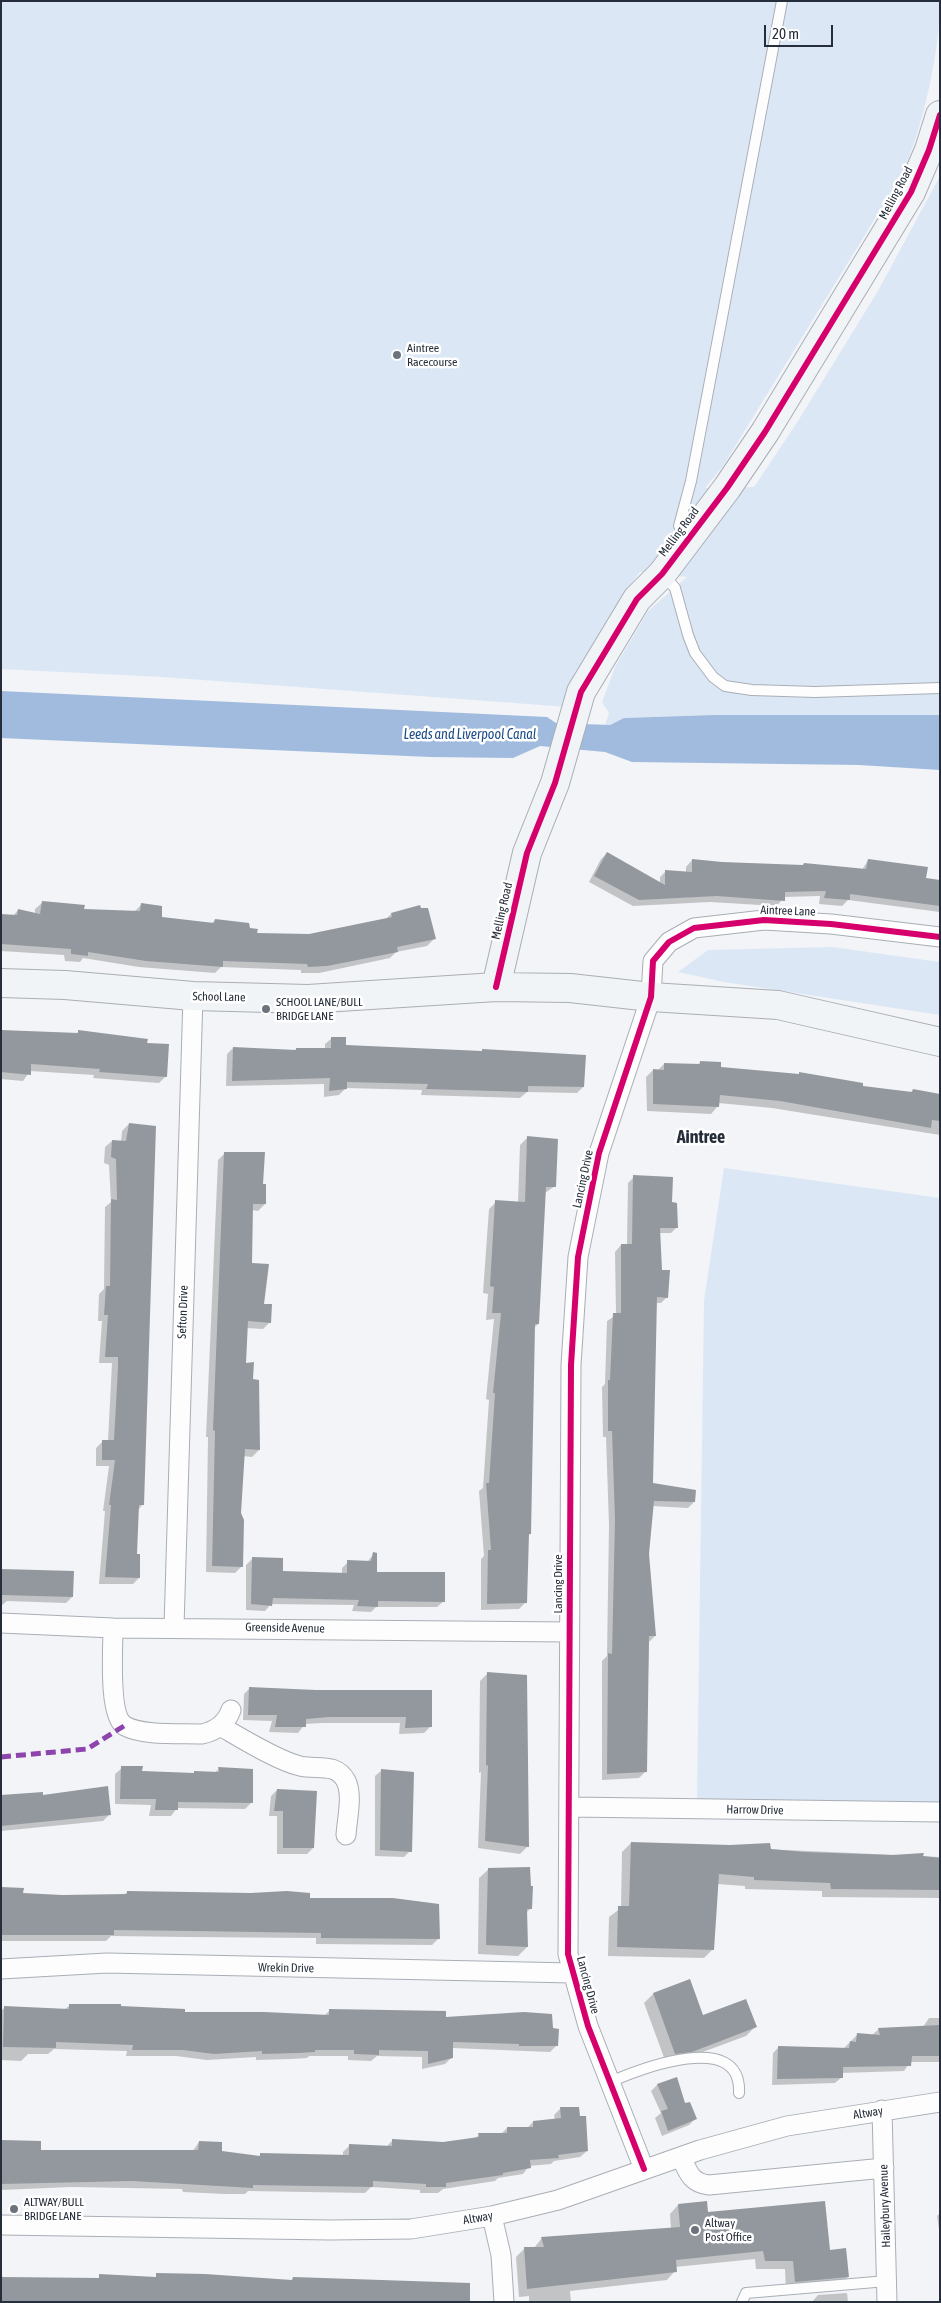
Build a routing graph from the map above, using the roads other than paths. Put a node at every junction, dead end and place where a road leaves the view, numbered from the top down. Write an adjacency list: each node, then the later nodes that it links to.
1 (782, 1): 3 (lane)
2 (940, 115): 3 (street, Melling Road)
3 (689, 538): 4 (street, Melling Road)
4 (662, 574): 5 (lane); 8 (street, Melling Road)
5 (940, 688)
6 (940, 937): 10 (street, Aintree Lane)
7 (1, 983): 9 (street, School Lane)
8 (496, 987): 9 (street, School Lane); 10 (street)
9 (193, 996): 13 (street, Sefton Drive)
10 (651, 997): 11 (street); 15 (street, Lancing Drive)
11 (940, 1042)
12 (1, 1623): 14 (street, Greenside Avenue)
13 (174, 1627): 14 (street, Greenside Avenue); 15 (street, Greenside Avenue)
14 (113, 1628): 17 (street)
15 (569, 1632): 18 (street, Lancing Drive)
16 (231, 1710): 17 (street)
17 (220, 1726): 20 (street)
18 (570, 1807): 19 (street, Harrow Drive); 22 (street, Lancing Drive)
19 (940, 1812)
20 (346, 1835)
21 (1, 1969): 22 (street, Wrekin Drive)
22 (572, 1973): 23 (street, Lancing Drive)
23 (610, 2082): 24 (lane); 29 (street, Lancing Drive)
24 (739, 2093)
25 (940, 2102): 26 (street, Altway)
26 (882, 2110): 27 (street, Altway); 28 (street, Haileybury Avenue)
27 (682, 2157): 28 (street); 29 (street, Altway)
28 (884, 2168): 32 (street, Haileybury Avenue)
29 (644, 2169): 30 (street, Altway)
30 (492, 2216): 31 (street, Altway); 33 (street)
31 (1, 2225)
32 (887, 2280): 34 (lane); 35 (street, Haileybury Avenue)
33 (504, 2302)
34 (742, 2302)
35 (887, 2302)

